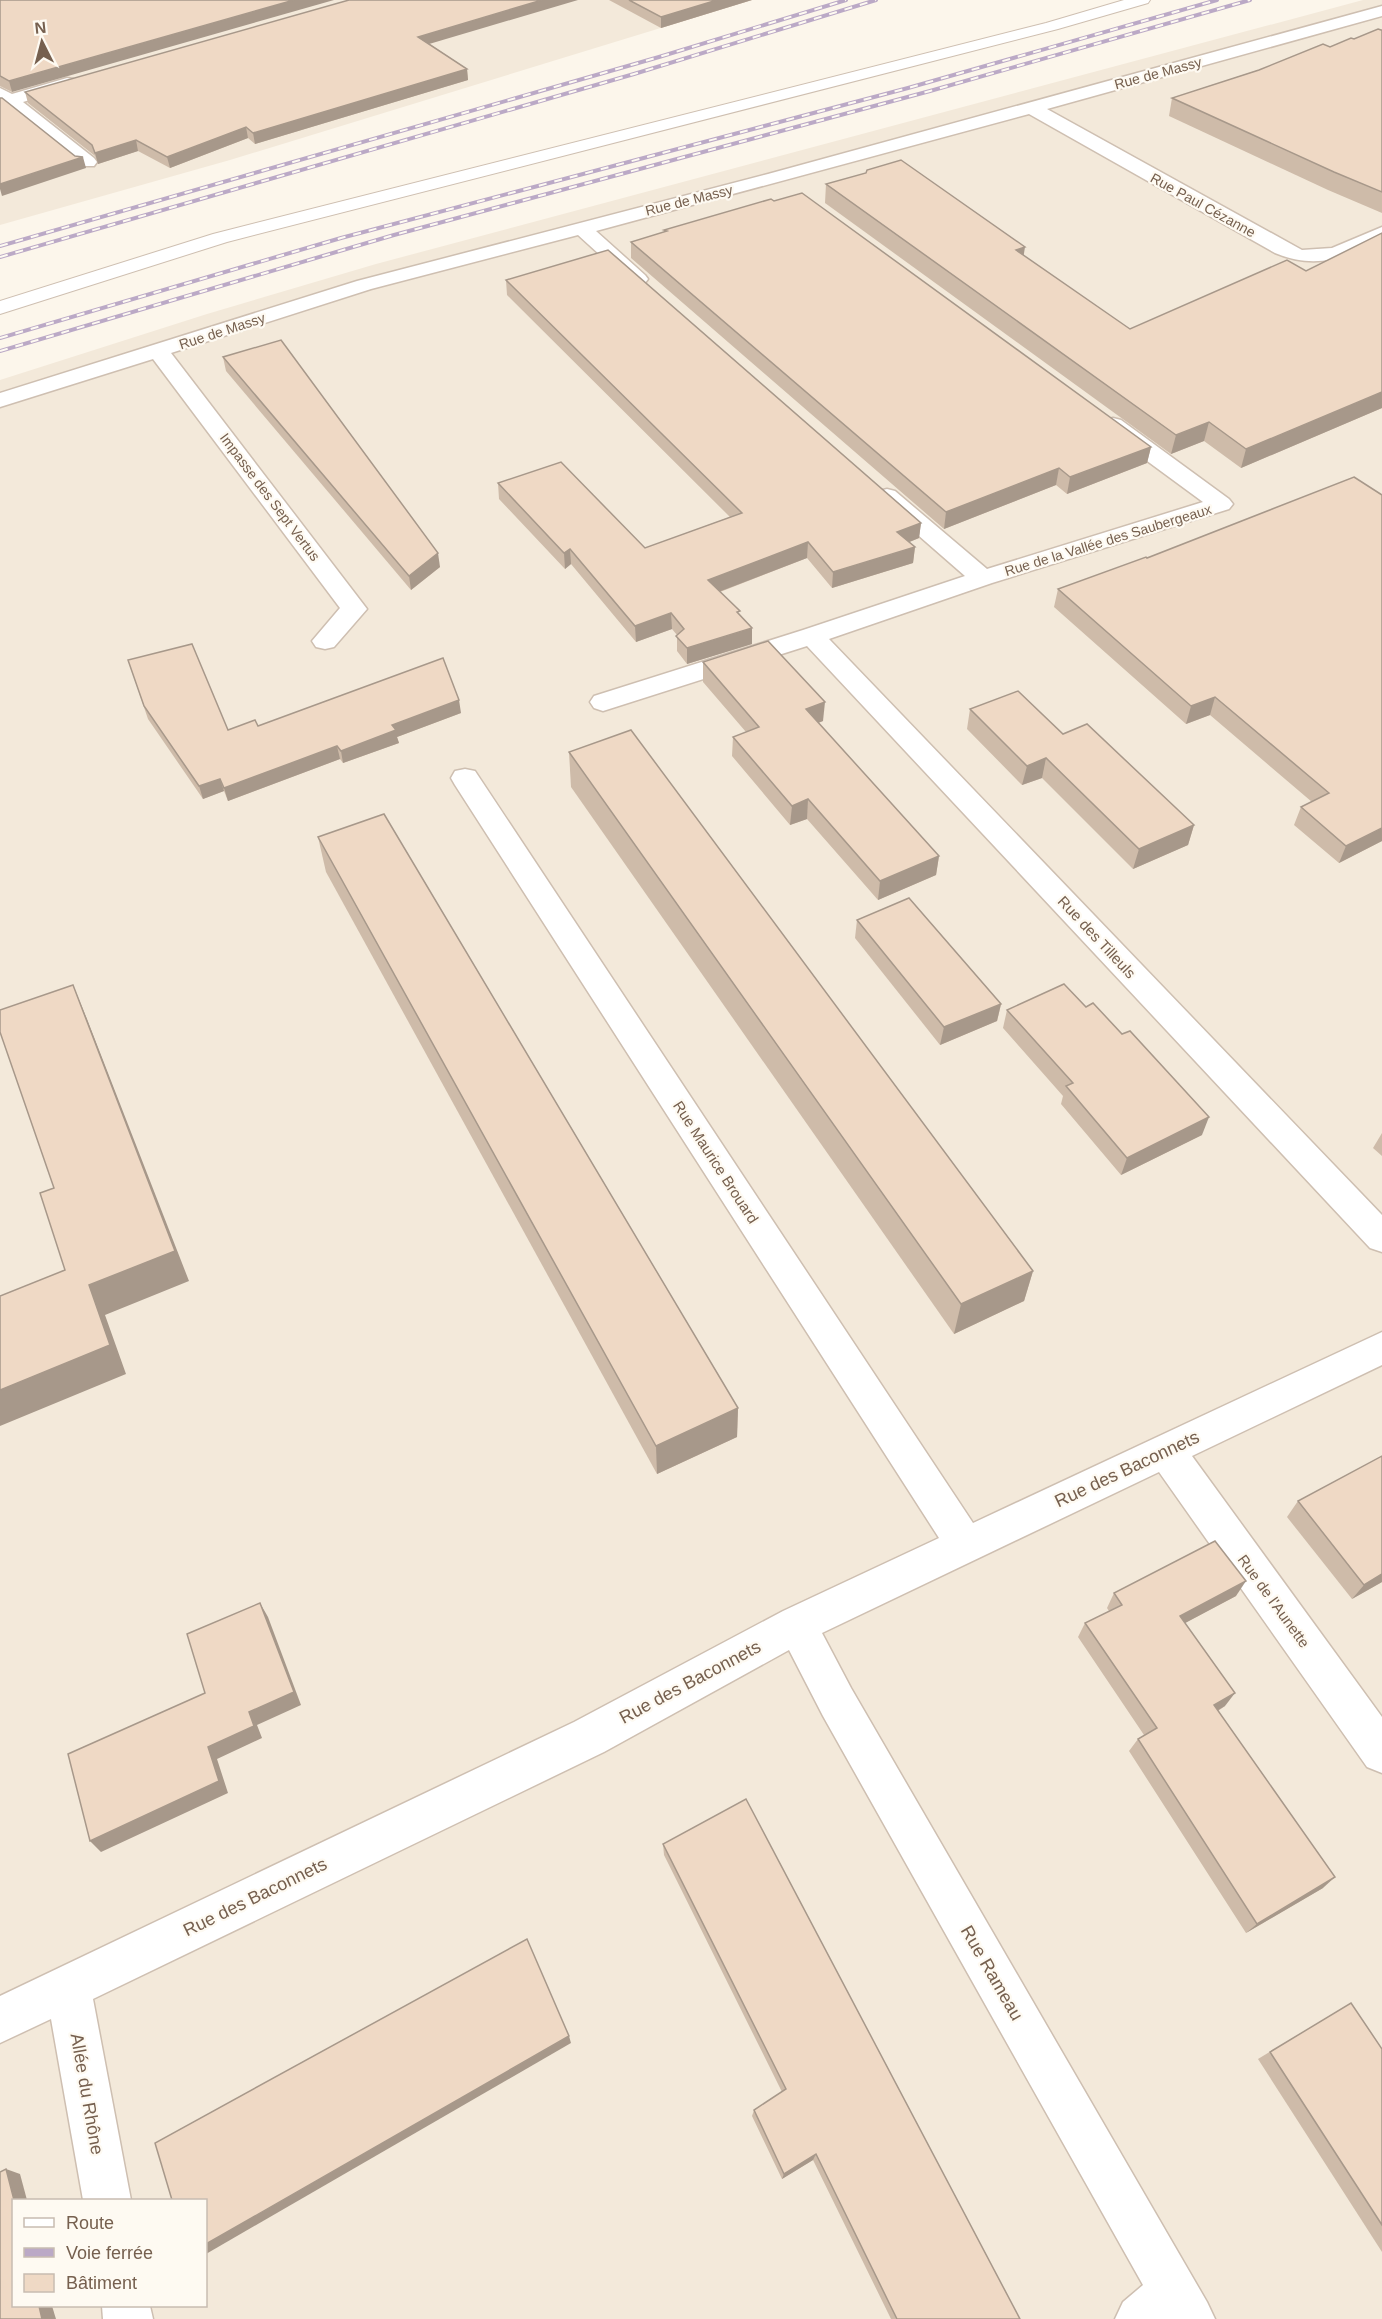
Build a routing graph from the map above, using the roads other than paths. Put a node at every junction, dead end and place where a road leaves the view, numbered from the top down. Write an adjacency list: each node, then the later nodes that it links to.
1 (1142, 0): 12 (lane)
2 (1382, 11): 5 (street, Rue de Massy)
3 (84, 78): 4 (street)
4 (3, 98): 6 (street)
5 (1032, 108): 7 (street, Rue de Massy); 10 (street, Rue Paul Cézanne)
6 (87, 162)
7 (774, 178): 8 (street); 9 (street, Rue de Massy)
8 (797, 194)
9 (582, 227): 11 (street); 13 (street, Rue de Massy)
10 (1382, 233)
11 (654, 293)
12 (0, 308)
13 (158, 351): 14 (street, Rue de Massy); 19 (street, Impasse des Sept Vertus)
14 (0, 400)
15 (1099, 415): 17 (street, Rue de la Vallée des Saubergeaux)
16 (867, 478): 17 (street)
17 (983, 578): 18 (street)
18 (812, 636): 20 (street); 22 (street, Rue des Tilleuls)
19 (325, 641)
20 (603, 702)
21 (465, 778): 25 (street, Rue Maurice Brouard)
22 (1382, 1238)
23 (1382, 1348): 24 (street, Rue des Baconnets)
24 (1166, 1451): 25 (street, Rue des Baconnets); 27 (street, Rue de l'Aunette)
25 (966, 1546): 26 (street, Rue des Baconnets)
26 (797, 1625): 28 (street, Rue des Baconnets); 31 (street, Rue Rameau)
27 (1382, 1752)
28 (68, 1987): 29 (street, Rue des Baconnets); 30 (street, Allée du Rhône)
29 (0, 2020)
30 (107, 2199)
31 (1168, 2310)

